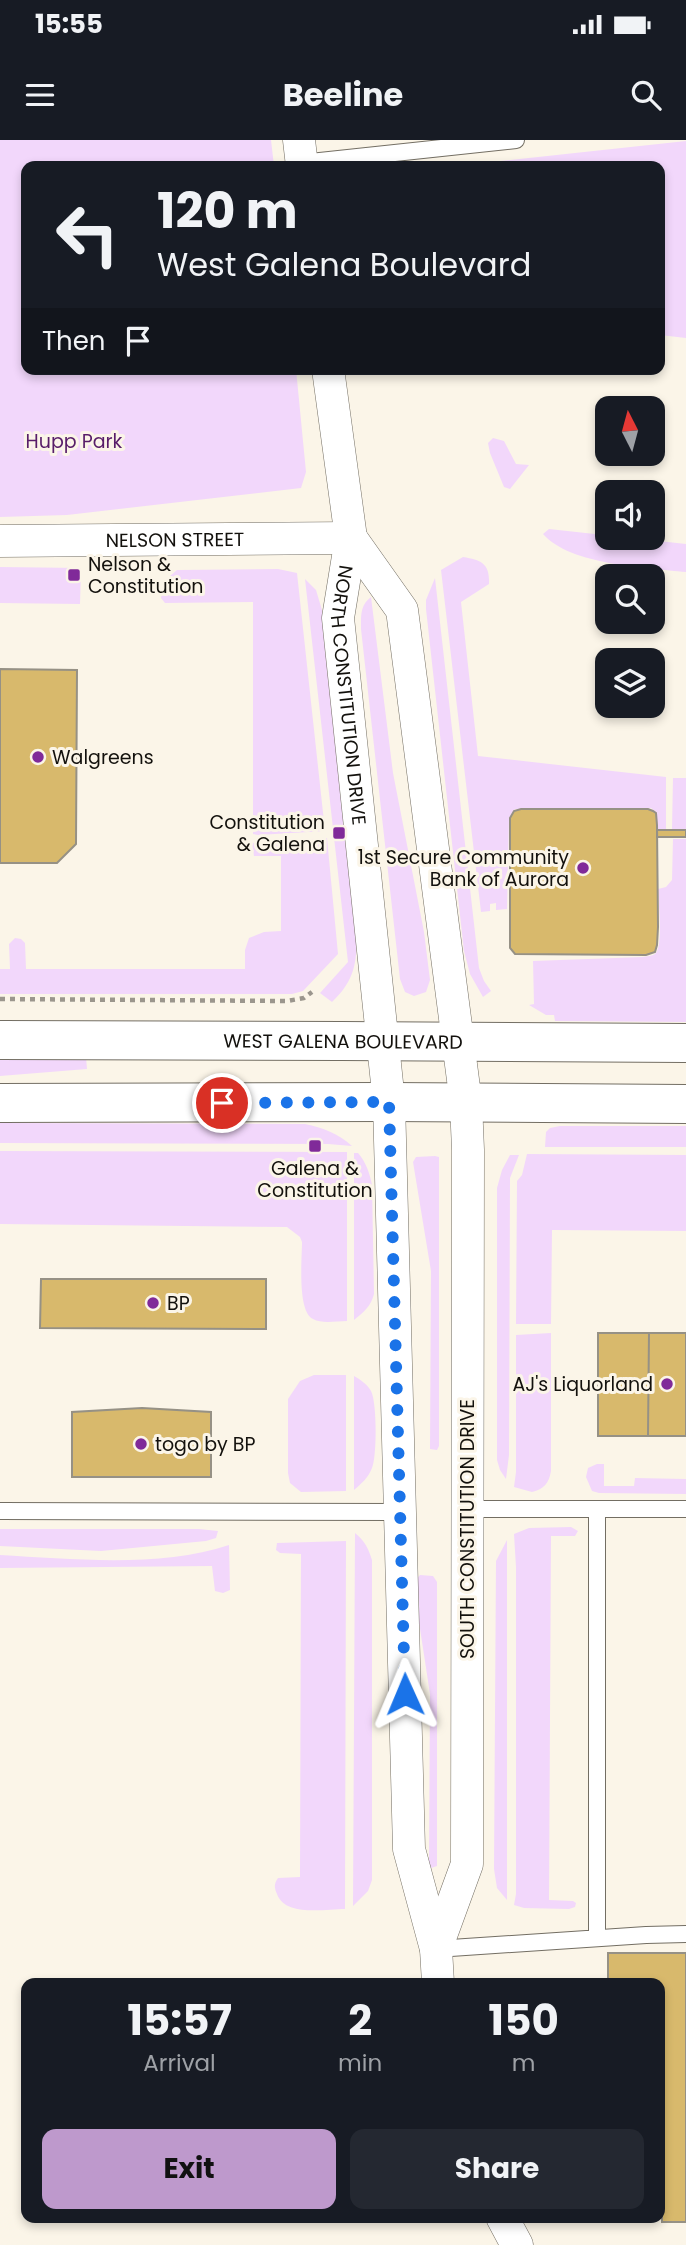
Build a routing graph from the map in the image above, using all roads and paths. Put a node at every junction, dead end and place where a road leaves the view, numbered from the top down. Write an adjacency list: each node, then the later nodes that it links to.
1 (516, 140): 2 (lane)
2 (301, 157)
3 (329, 375): 4 (street, NORTH CONSTITUTION DRIVE)
4 (351, 538): 5 (street, NELSON STREET); 9 (street, NORTH CONSTITUTION DRIVE); 10 (street, NORTH CONSTITUTION DRIVE)
5 (0, 541)
6 (312, 992): 7 (path)
7 (0, 999)
8 (0, 1040): 9 (main road, WEST GALENA BOULEVARD)
9 (382, 1040): 10 (main road, WEST GALENA BOULEVARD); 12 (street, NORTH CONSTITUTION DRIVE)
10 (457, 1042): 11 (main road, WEST GALENA BOULEVARD); 14 (street, NORTH CONSTITUTION DRIVE)
11 (686, 1043)
12 (389, 1102): 13 (main road); 14 (main road); 20 (street, SOUTH CONSTITUTION DRIVE)
13 (0, 1103)
14 (466, 1103): 15 (main road); 16 (street, SOUTH CONSTITUTION DRIVE)
15 (686, 1104)
16 (467, 1509): 17 (lane); 23 (street, SOUTH CONSTITUTION DRIVE)
17 (597, 1509): 18 (lane); 22 (lane)
18 (686, 1509)
19 (0, 1511): 20 (lane)
20 (401, 1512): 23 (street, SOUTH CONSTITUTION DRIVE)
21 (686, 1934): 22 (lane)
22 (597, 1938): 23 (lane)
23 (436, 1949): 24 (street, SOUTH CONSTITUTION DRIVE)
24 (439, 1978)
25 (505, 2223): 26 (street)
26 (517, 2245)

